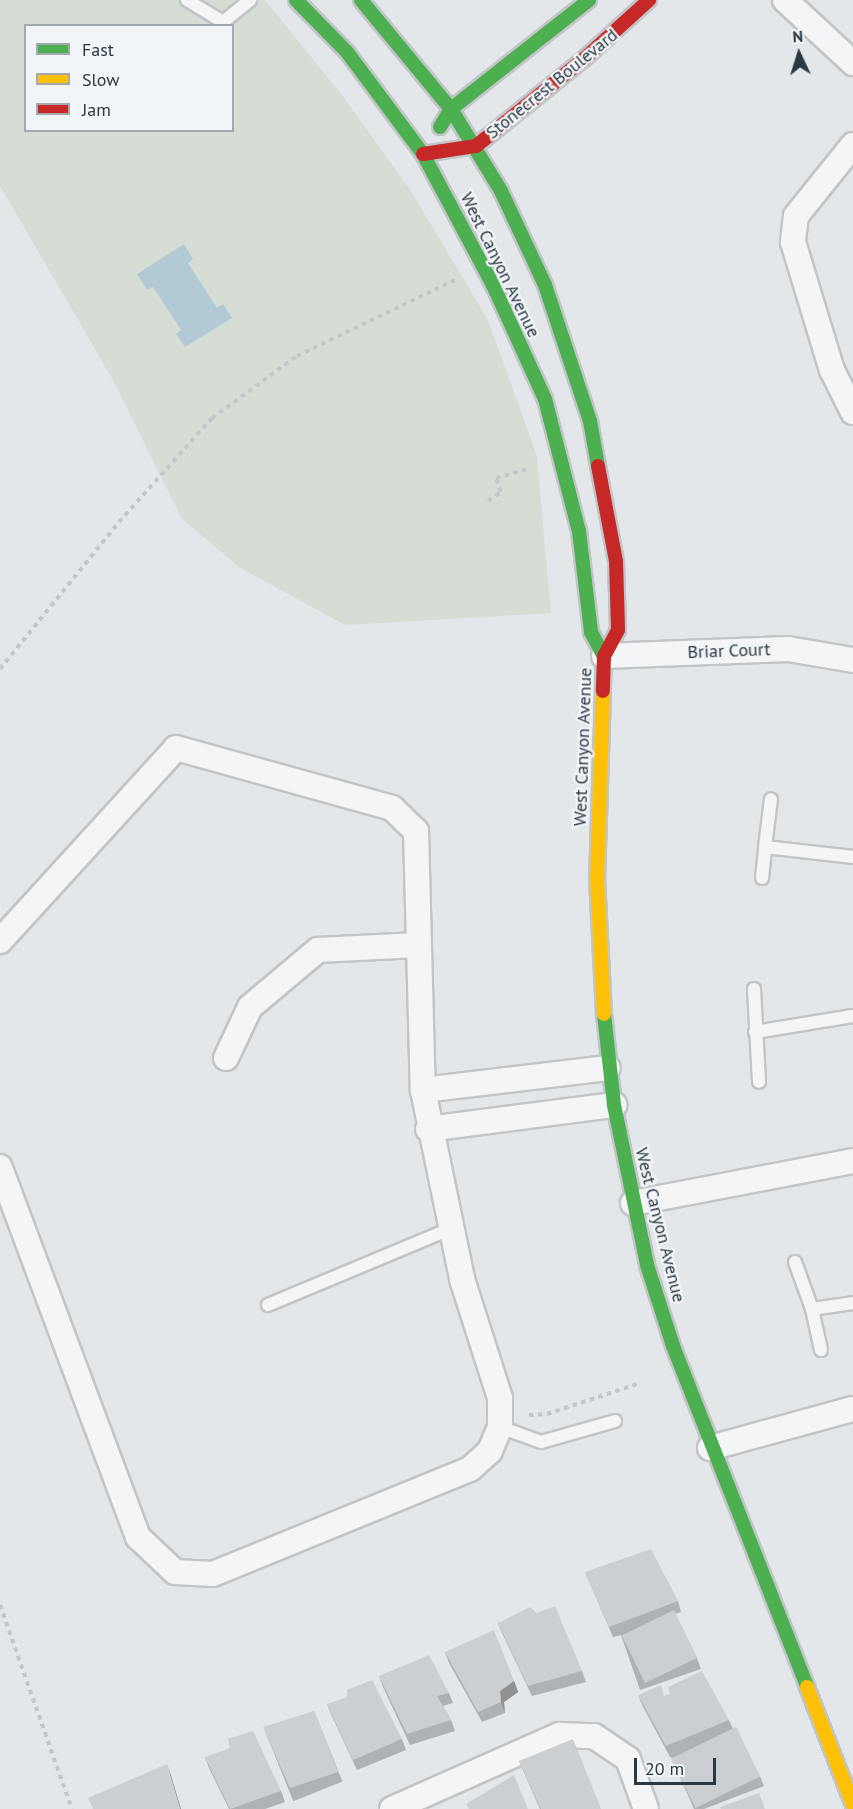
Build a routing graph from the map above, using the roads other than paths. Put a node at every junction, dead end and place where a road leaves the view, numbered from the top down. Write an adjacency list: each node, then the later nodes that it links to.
1 (187, 0): 2 (lane)
2 (250, 0)
3 (296, 0): 12 (street, West Canyon Avenue)
4 (361, 0): 9 (street, West Canyon Avenue)
5 (589, 0): 9 (street)
6 (649, 0): 11 (street, Stonecrest Boulevard)
7 (785, 0): 8 (street)
8 (853, 63)
9 (451, 109): 11 (street, West Canyon Avenue); 12 (street)
10 (853, 145): 13 (street)
11 (476, 146): 12 (street, Stonecrest Boulevard); 14 (street, West Canyon Avenue)
12 (423, 154): 14 (street, West Canyon Avenue)
13 (853, 412)
14 (604, 656): 15 (street, Briar Court); 26 (street, West Canyon Avenue)
15 (853, 660)
16 (771, 799): 17 (lane)
17 (765, 847): 18 (lane); 19 (lane)
18 (853, 857)
19 (762, 878)
20 (0, 941): 21 (street)
21 (418, 945): 25 (street); 28 (street)
22 (754, 989): 24 (lane)
23 (853, 1016): 24 (lane)
24 (755, 1032): 27 (lane)
25 (226, 1058)
26 (608, 1068): 28 (street); 29 (street, West Canyon Avenue)
27 (759, 1082)
28 (423, 1090): 30 (street)
29 (614, 1105): 30 (street); 33 (street, West Canyon Avenue)
30 (428, 1129): 34 (street)
31 (853, 1161): 33 (street)
32 (0, 1167): 42 (street)
33 (633, 1203): 43 (street, West Canyon Avenue)
34 (450, 1229): 37 (lane); 42 (street)
35 (795, 1262): 38 (lane)
36 (853, 1302): 38 (lane)
37 (268, 1305)
38 (812, 1309): 39 (lane)
39 (821, 1350)
40 (853, 1410): 43 (street)
41 (615, 1421): 42 (lane)
42 (500, 1428)
43 (710, 1448): 44 (street, West Canyon Avenue)
44 (853, 1805)
45 (392, 1809): 46 (street)
46 (646, 1809)

